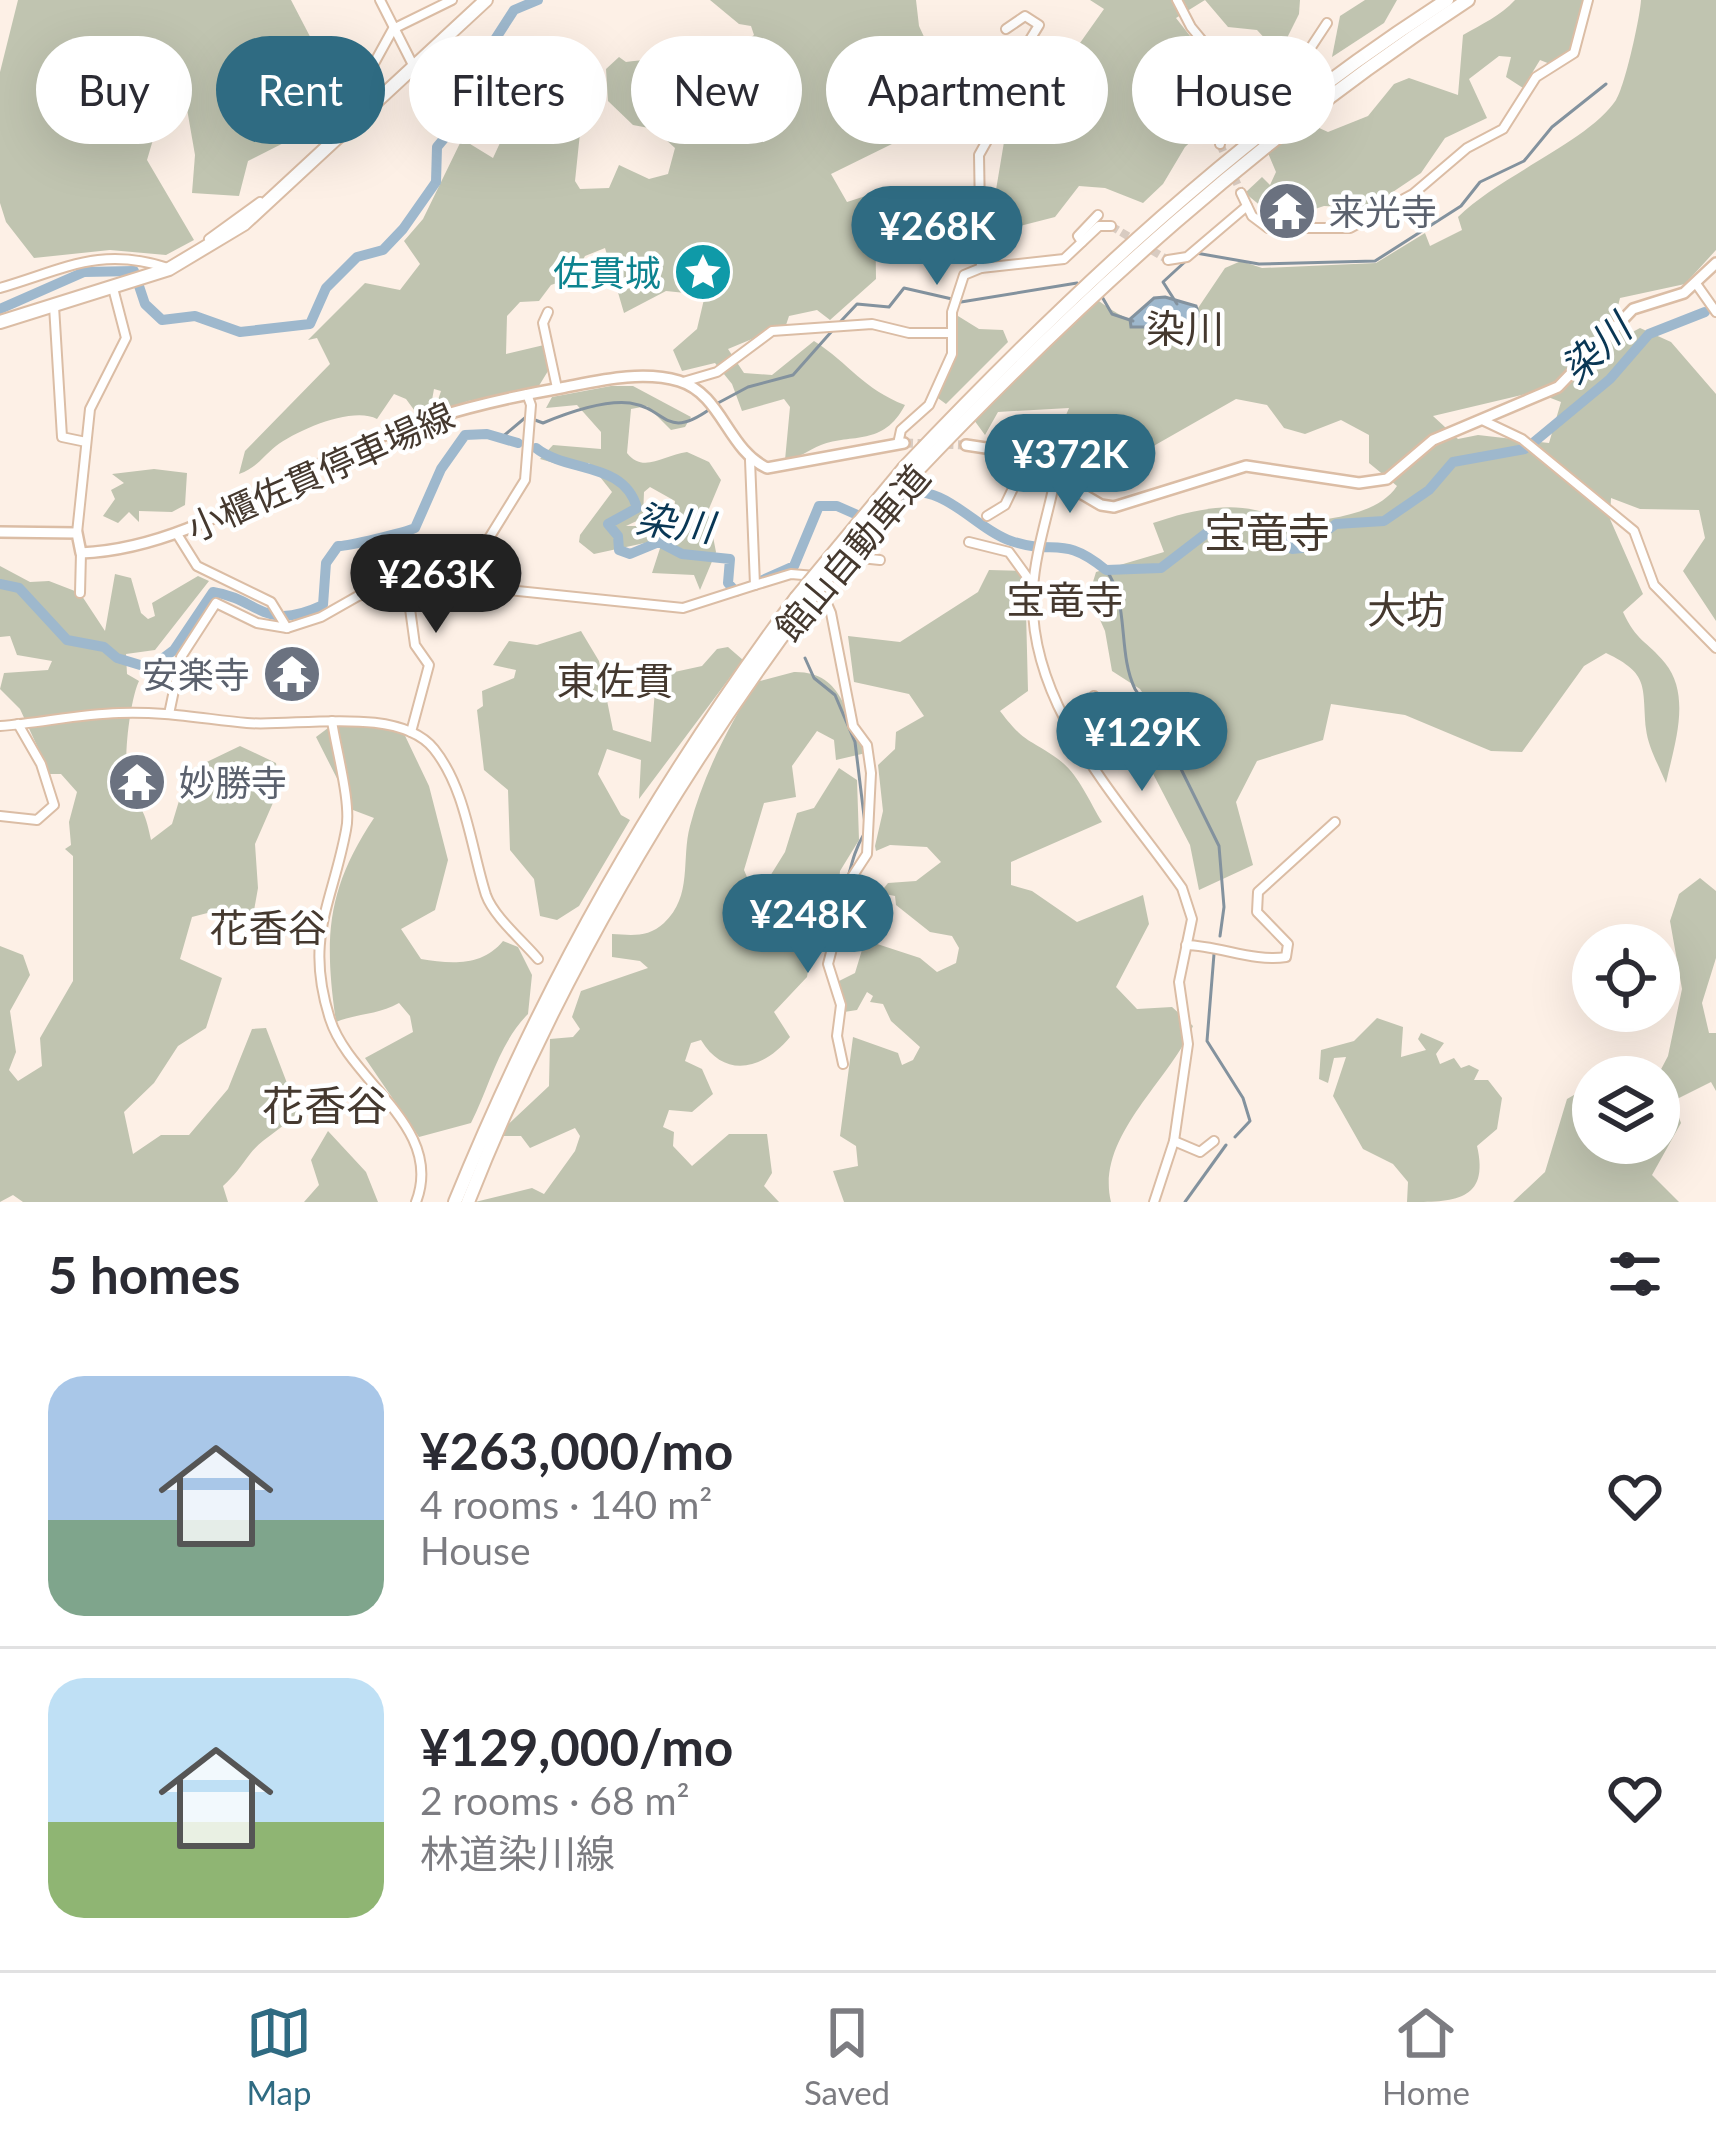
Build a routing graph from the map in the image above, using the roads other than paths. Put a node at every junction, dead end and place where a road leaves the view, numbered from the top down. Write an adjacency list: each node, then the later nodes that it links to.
1 (380, 0): 9 (street)
2 (452, 0): 9 (street)
3 (486, 0): 11 (highway)
4 (1177, 0): 12 (street)
5 (1447, 0): 46 (highway, 館山自動車道)
6 (1468, 0): 46 (highway, 館山自動車道)
7 (1588, 0): 20 (street)
8 (1328, 22): 13 (street)
9 (393, 29): 14 (street); 15 (street)
10 (1006, 29): 27 (street)
11 (448, 36)
12 (1199, 36)
13 (1319, 36)
14 (385, 44)
15 (409, 57)
16 (409, 73): 17 (highway)
17 (385, 94)
18 (328, 144): 26 (highway)
19 (1241, 194): 20 (street)
20 (1247, 206): 24 (street)
21 (1098, 215): 23 (street)
22 (1111, 226): 23 (street)
23 (1082, 242): 27 (street)
24 (1168, 260)
25 (1716, 263): 30 (main road)
26 (169, 268): 28 (highway); 29 (street)
27 (981, 268): 36 (street)
28 (119, 286): 32 (highway); 41 (street)
29 (0, 288)
30 (1701, 290): 31 (street); 34 (street); 40 (main road)
31 (1716, 300)
32 (54, 306): 35 (highway); 41 (street)
33 (548, 312): 38 (street)
34 (1716, 312)
35 (0, 322)
36 (950, 333): 37 (street); 42 (street)
37 (683, 382): 38 (main road, 小櫃佐貫停車場線); 44 (main road)
38 (557, 388): 39 (main road, 小櫃佐貫停車場線)
39 (529, 399): 51 (main road, 小櫃佐貫停車場線); 56 (street)
40 (1482, 420): 47 (main road); 63 (street)
41 (86, 442): 50 (street)
42 (901, 444): 44 (main road)
43 (966, 445): 45 (main road)
44 (750, 460): 55 (street)
45 (1026, 461): 47 (main road); 48 (street)
46 (908, 472): 61 (highway, 館山自動車道, bridge)
47 (1055, 480): 58 (street)
48 (987, 516)
49 (0, 532): 50 (main road)
50 (77, 533): 53 (main road)
51 (177, 534): 53 (main road, 小櫃佐貫停車場線); 62 (street)
52 (969, 542): 58 (street)
53 (81, 553): 60 (street)
54 (880, 560): 59 (street)
55 (754, 582): 56 (street); 59 (street)
56 (460, 585): 57 (street)
57 (407, 586): 62 (street); 69 (street)
58 (1033, 586): 70 (street)
59 (822, 589): 75 (street)
60 (80, 592)
61 (801, 601): 79 (highway, 館山自動車道); 80 (highway, 館山自動車道)
62 (286, 626): 65 (street)
63 (1716, 648)
64 (1094, 696): 70 (street)
65 (169, 715): 66 (street); 67 (street)
66 (332, 721): 69 (street); 78 (street)
67 (18, 724): 68 (street); 71 (street)
68 (0, 726)
69 (411, 732): 74 (street)
70 (1075, 736): 73 (street)
71 (0, 816)
72 (1335, 822): 73 (street)
73 (1186, 945): 76 (street)
74 (538, 959)
75 (844, 1064)
76 (1174, 1141): 77 (street); 81 (street)
77 (1214, 1141)
78 (416, 1202)
79 (454, 1202)
80 (468, 1202)
81 (1154, 1202)

